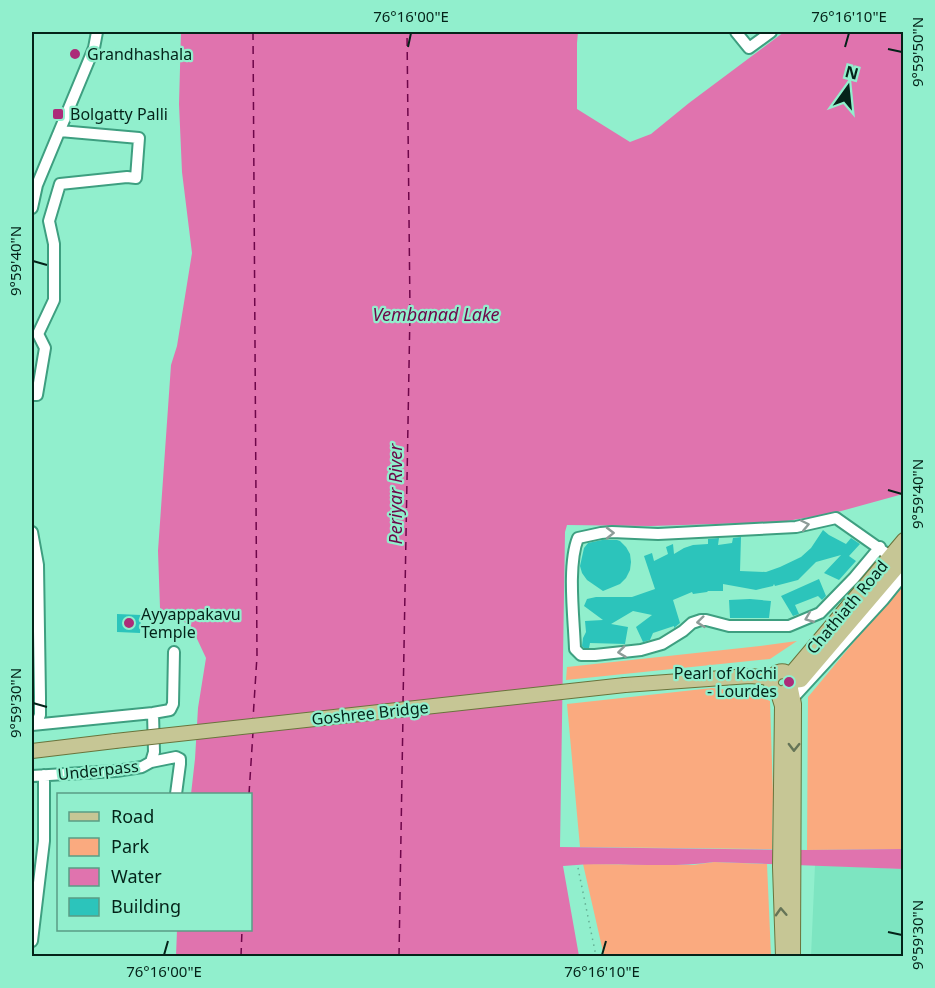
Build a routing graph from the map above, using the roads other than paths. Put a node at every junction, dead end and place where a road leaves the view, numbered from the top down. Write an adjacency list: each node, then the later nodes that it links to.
1 (97, 32): 4 (street)
2 (736, 32): 3 (street)
3 (771, 32)
4 (60, 131): 5 (street); 6 (street)
5 (32, 208)
6 (32, 395)
7 (32, 532): 14 (street)
8 (903, 540): 9 (main road, Chathiath Road)
9 (891, 554): 9 (street, one-way to 9); 12 (main road, Chathiath Road)
10 (903, 574): 12 (street)
11 (174, 652): 13 (street)
12 (786, 685): 15 (main road, Goshree Bridge, bridge); 20 (main road)
13 (153, 713): 14 (street); 16 (street, Underpass)
14 (34, 724)
15 (32, 751)
16 (151, 762): 18 (street, Underpass); 19 (street)
17 (32, 776): 18 (street, Underpass)
18 (44, 776): 21 (street)
19 (176, 793)
20 (786, 867): 22 (main road, one-way to 20); 23 (main road)
21 (32, 941)
22 (783, 957)
23 (793, 957)

